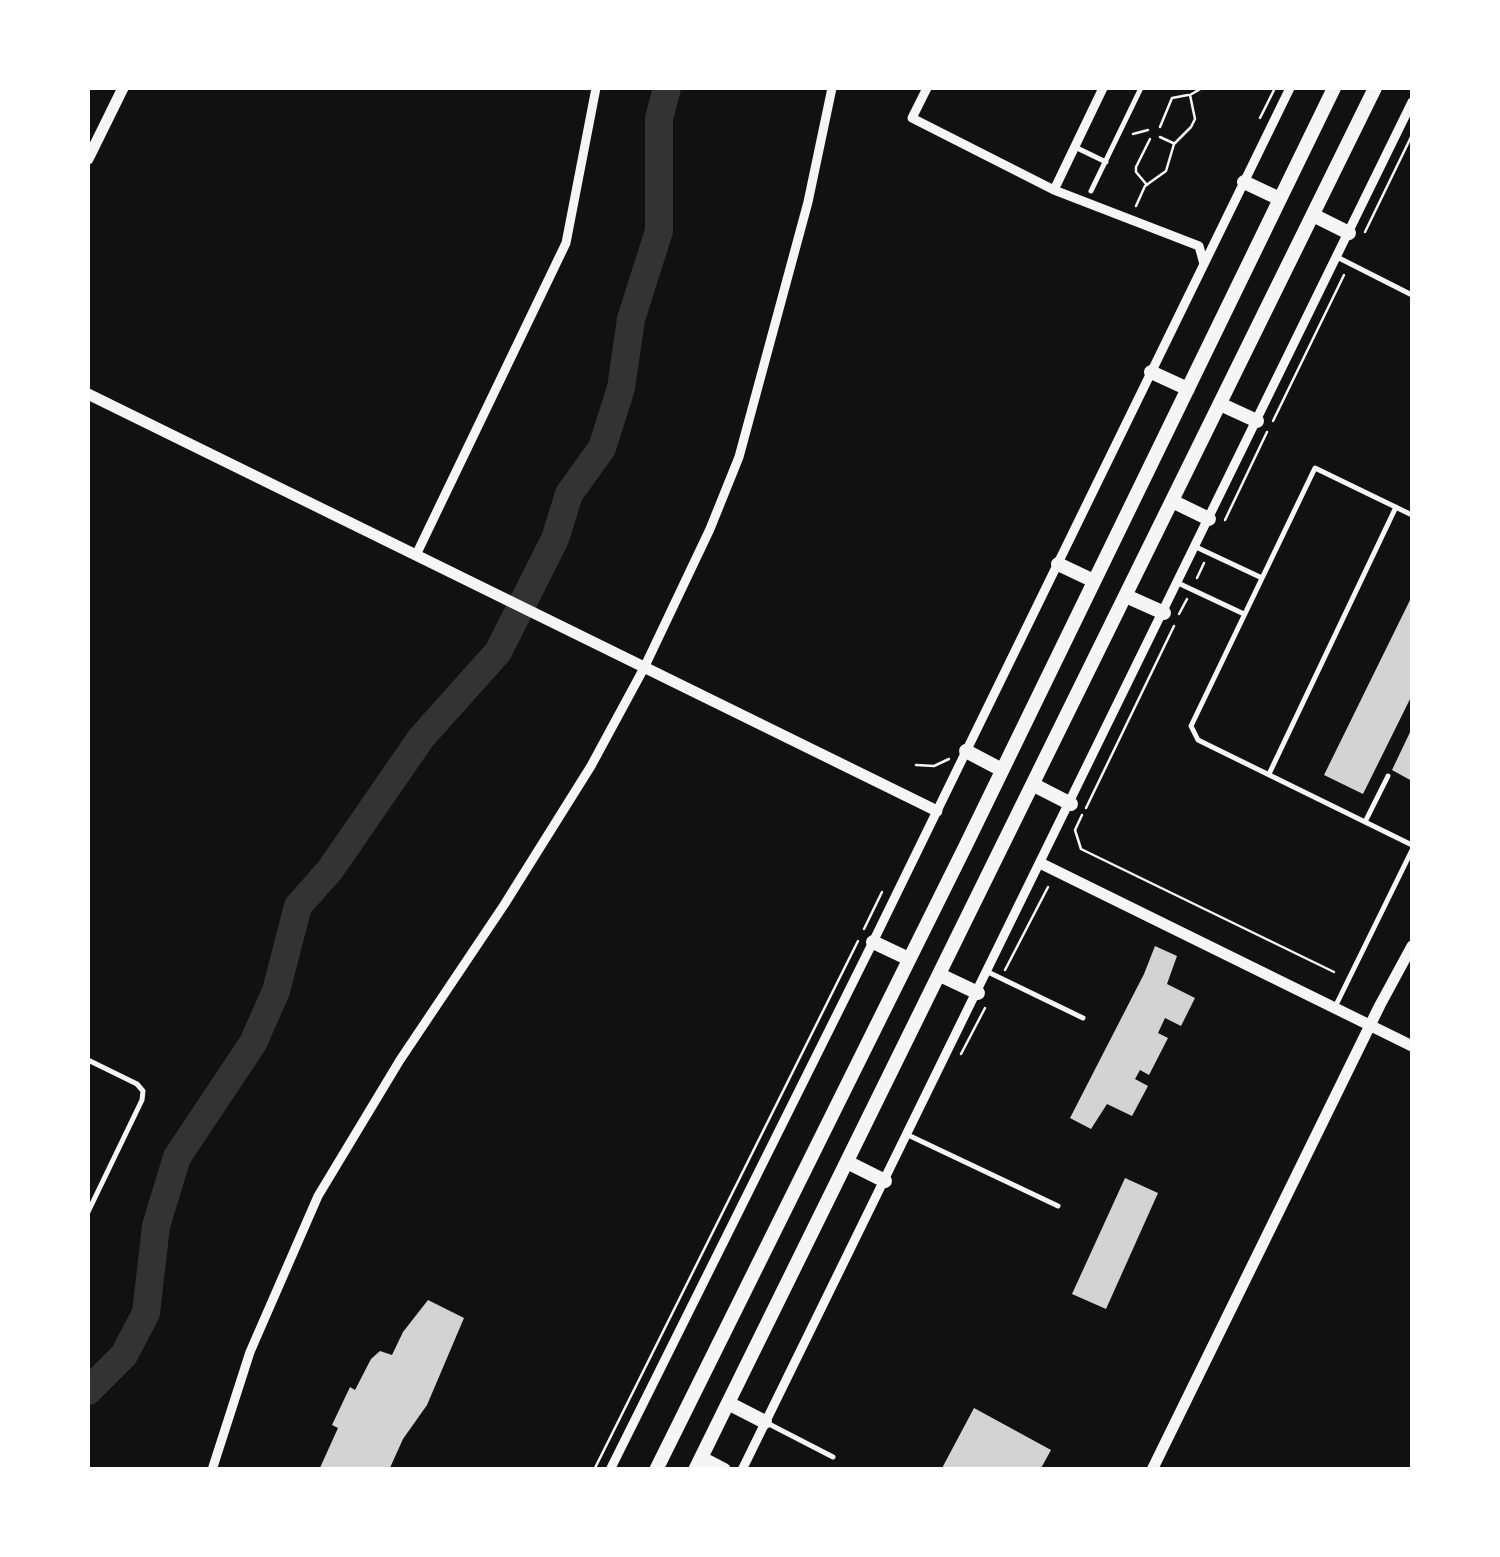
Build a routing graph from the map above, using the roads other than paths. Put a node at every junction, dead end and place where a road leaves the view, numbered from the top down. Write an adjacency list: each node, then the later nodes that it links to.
1 (123, 88): 12 (street)
2 (596, 88): 33 (street)
3 (832, 88): 41 (street)
4 (927, 88): 15 (street)
5 (1103, 88): 11 (street)
6 (1141, 88): 13 (lane)
7 (1290, 88): 14 (street)
8 (1334, 88): 17 (main road)
9 (1375, 88): 18 (main road)
10 (1412, 102): 19 (street)
11 (1075, 147): 13 (lane); 15 (street)
12 (88, 159)
13 (1106, 162): 16 (lane)
14 (1244, 182): 17 (main road); 21 (street)
15 (1054, 190): 21 (street)
16 (1091, 191)
17 (1280, 199): 24 (main road)
18 (1313, 215): 19 (main road); 26 (main road)
19 (1349, 233): 20 (street)
20 (1337, 257): 22 (lane); 27 (street)
21 (1204, 264): 23 (street)
22 (1412, 295)
23 (1151, 372): 24 (main road); 34 (street)
24 (1188, 389): 36 (main road)
25 (88, 394): 33 (street)
26 (1220, 404): 27 (main road); 28 (main road)
27 (1257, 422): 31 (street)
28 (1172, 501): 31 (main road); 38 (main road)
29 (1396, 507): 30 (lane); 35 (lane); 44 (lane)
30 (1412, 515)
31 (1218, 519): 32 (street)
32 (1196, 547): 35 (lane); 37 (street)
33 (416, 555): 41 (street)
34 (1058, 564): 36 (main road); 42 (street)
35 (1262, 578): 40 (lane)
36 (1094, 581): 43 (main road)
37 (1178, 583): 39 (street); 40 (lane)
38 (1126, 596): 39 (main road); 46 (main road)
39 (1164, 614): 47 (street)
40 (1244, 614): 44 (lane)
41 (644, 668): 48 (street); 72 (street)
42 (966, 752): 43 (main road); 48 (street)
43 (1002, 770): 54 (main road)
44 (1269, 774): 49 (lane)
45 (1388, 776): 49 (lane)
46 (1034, 785): 47 (main road); 56 (main road)
47 (1071, 804): 51 (street)
48 (937, 811): 52 (street)
49 (1366, 822): 50 (lane)
50 (1412, 847): 58 (lane)
51 (1042, 864): 55 (street); 58 (street)
52 (874, 942): 54 (main road); 73 (street)
53 (1412, 946): 60 (street)
54 (909, 959): 74 (main road)
55 (988, 972): 57 (street); 59 (lane)
56 (940, 975): 57 (main road); 64 (main road)
57 (978, 993): 63 (street)
58 (1334, 1008): 60 (street)
59 (1083, 1018)
60 (1370, 1025): 61 (street); 77 (street)
61 (1412, 1046)
62 (88, 1060): 67 (lane)
63 (908, 1134): 65 (street); 66 (lane)
64 (848, 1162): 65 (main road); 68 (main road)
65 (885, 1181): 69 (street)
66 (1058, 1206)
67 (88, 1212)
68 (728, 1404): 69 (main road); 71 (main road)
69 (766, 1422): 70 (lane); 76 (street)
70 (833, 1456)
71 (698, 1464): 75 (main road)
72 (212, 1470)
73 (610, 1470)
74 (656, 1470)
75 (724, 1470)
76 (742, 1470)
77 (1152, 1470)

